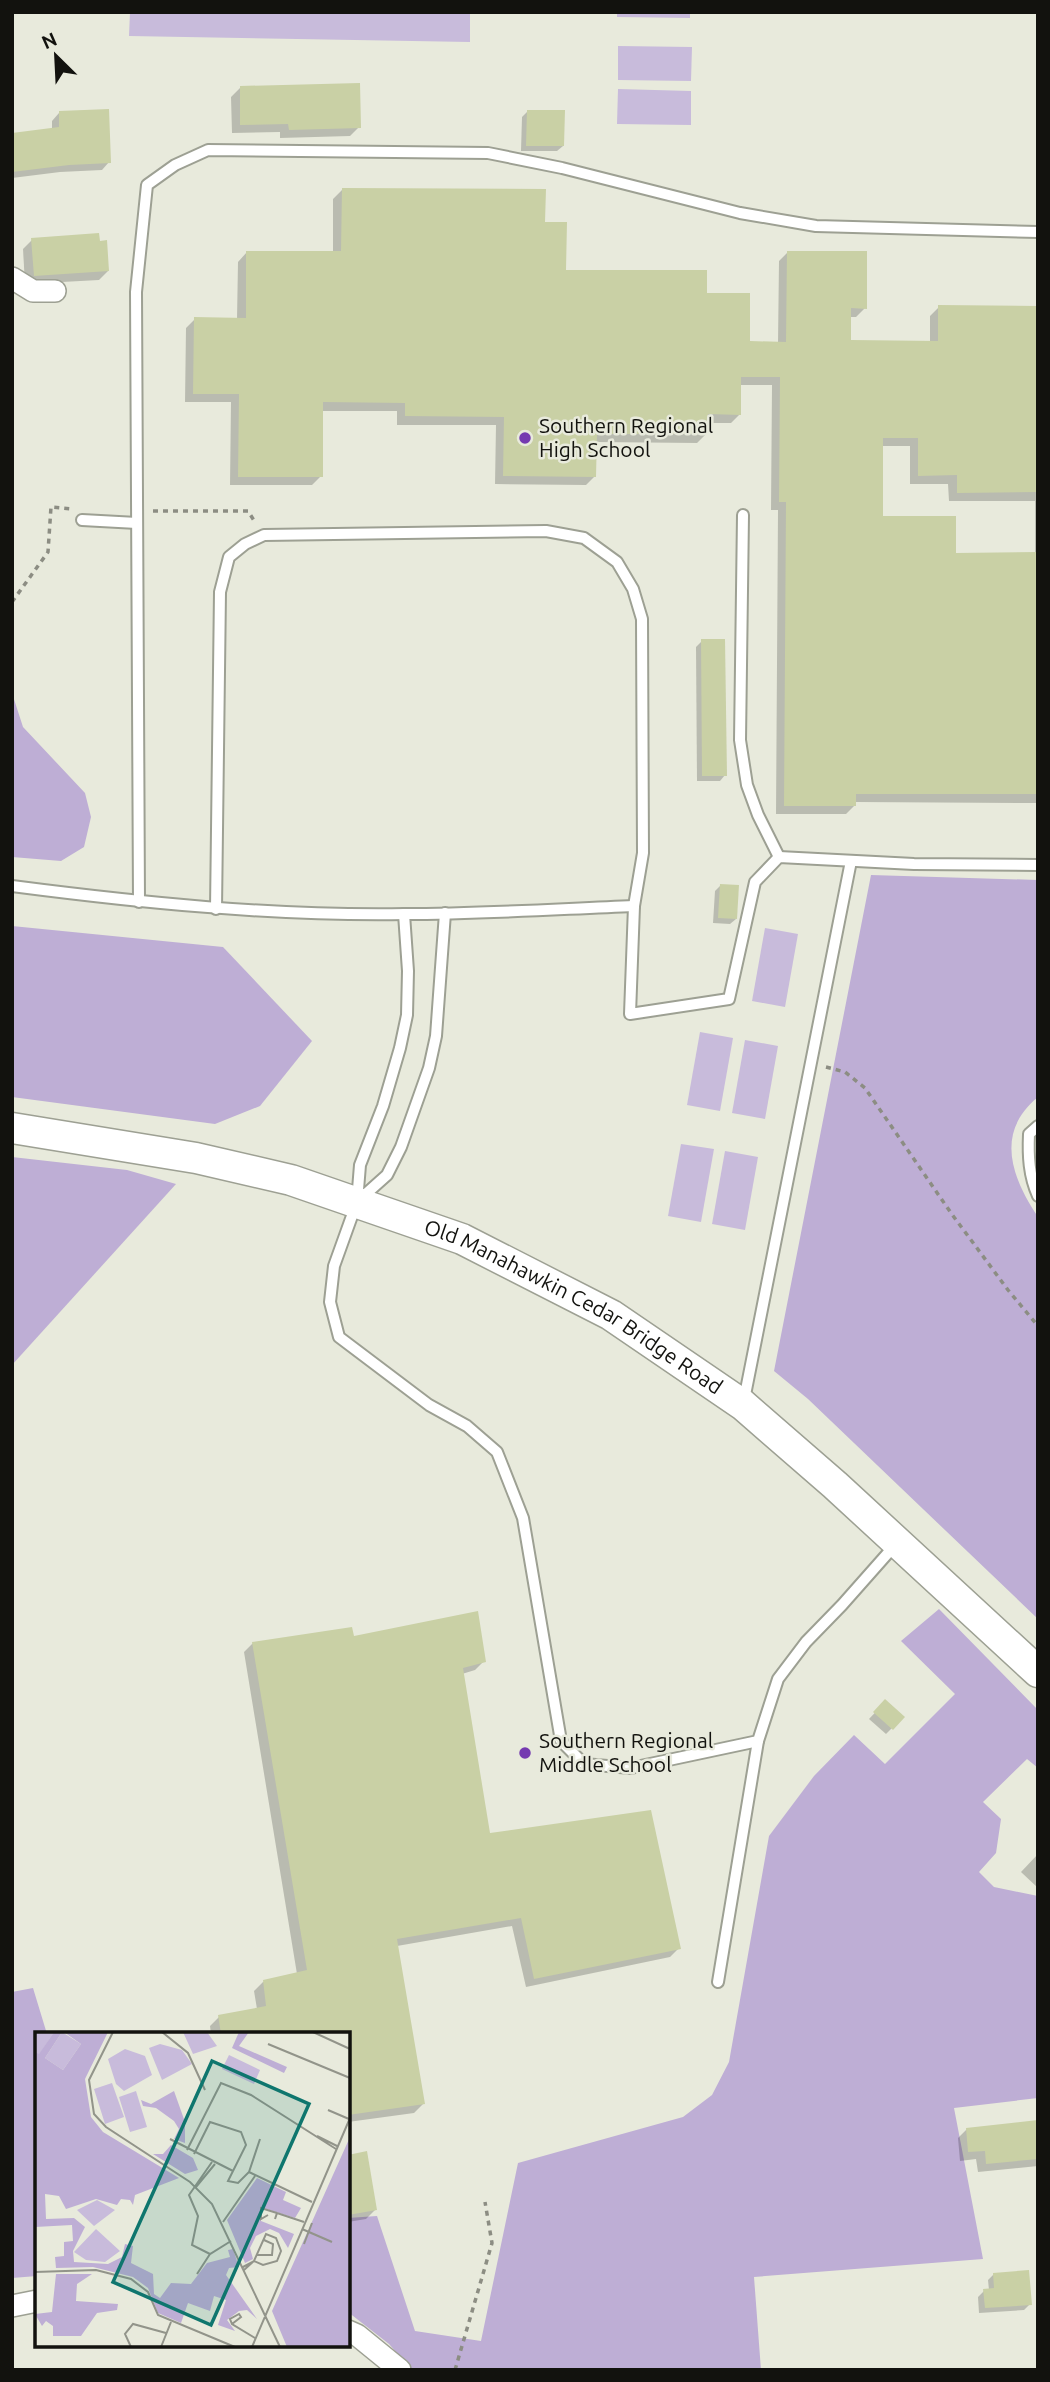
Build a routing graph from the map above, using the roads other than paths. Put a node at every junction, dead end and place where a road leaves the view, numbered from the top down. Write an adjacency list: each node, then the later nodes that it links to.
1 (1038, 232): 6 (lane)
2 (12, 278): 3 (street)
3 (55, 291)
4 (744, 515): 7 (lane)
5 (82, 520): 6 (lane)
6 (137, 523): 11 (lane)
7 (779, 857): 8 (lane); 12 (lane)
8 (851, 861): 9 (lane); 20 (lane)
9 (1038, 865)
10 (12, 886): 11 (lane)
11 (139, 902): 13 (lane)
12 (634, 906): 13 (lane); 14 (lane)
13 (216, 909): 15 (lane)
14 (444, 913): 15 (lane); 19 (lane)
15 (404, 914): 19 (lane)
16 (1038, 1126): 18 (lane)
17 (12, 1128): 19 (street, Old Manahawkin Cedar Bridge Road)
18 (1038, 1196)
19 (357, 1202): 20 (street, Old Manahawkin Cedar Bridge Road); 23 (lane)
20 (743, 1405): 21 (street, Old Manahawkin Cedar Bridge Road)
21 (897, 1543): 22 (street, Old Manahawkin Cedar Bridge Road); 23 (lane)
22 (1038, 1672)
23 (758, 1741): 24 (lane)
24 (718, 1982)
25 (35, 2301): 26 (street)
26 (12, 2306)
27 (350, 2332): 28 (street)
28 (400, 2370)

